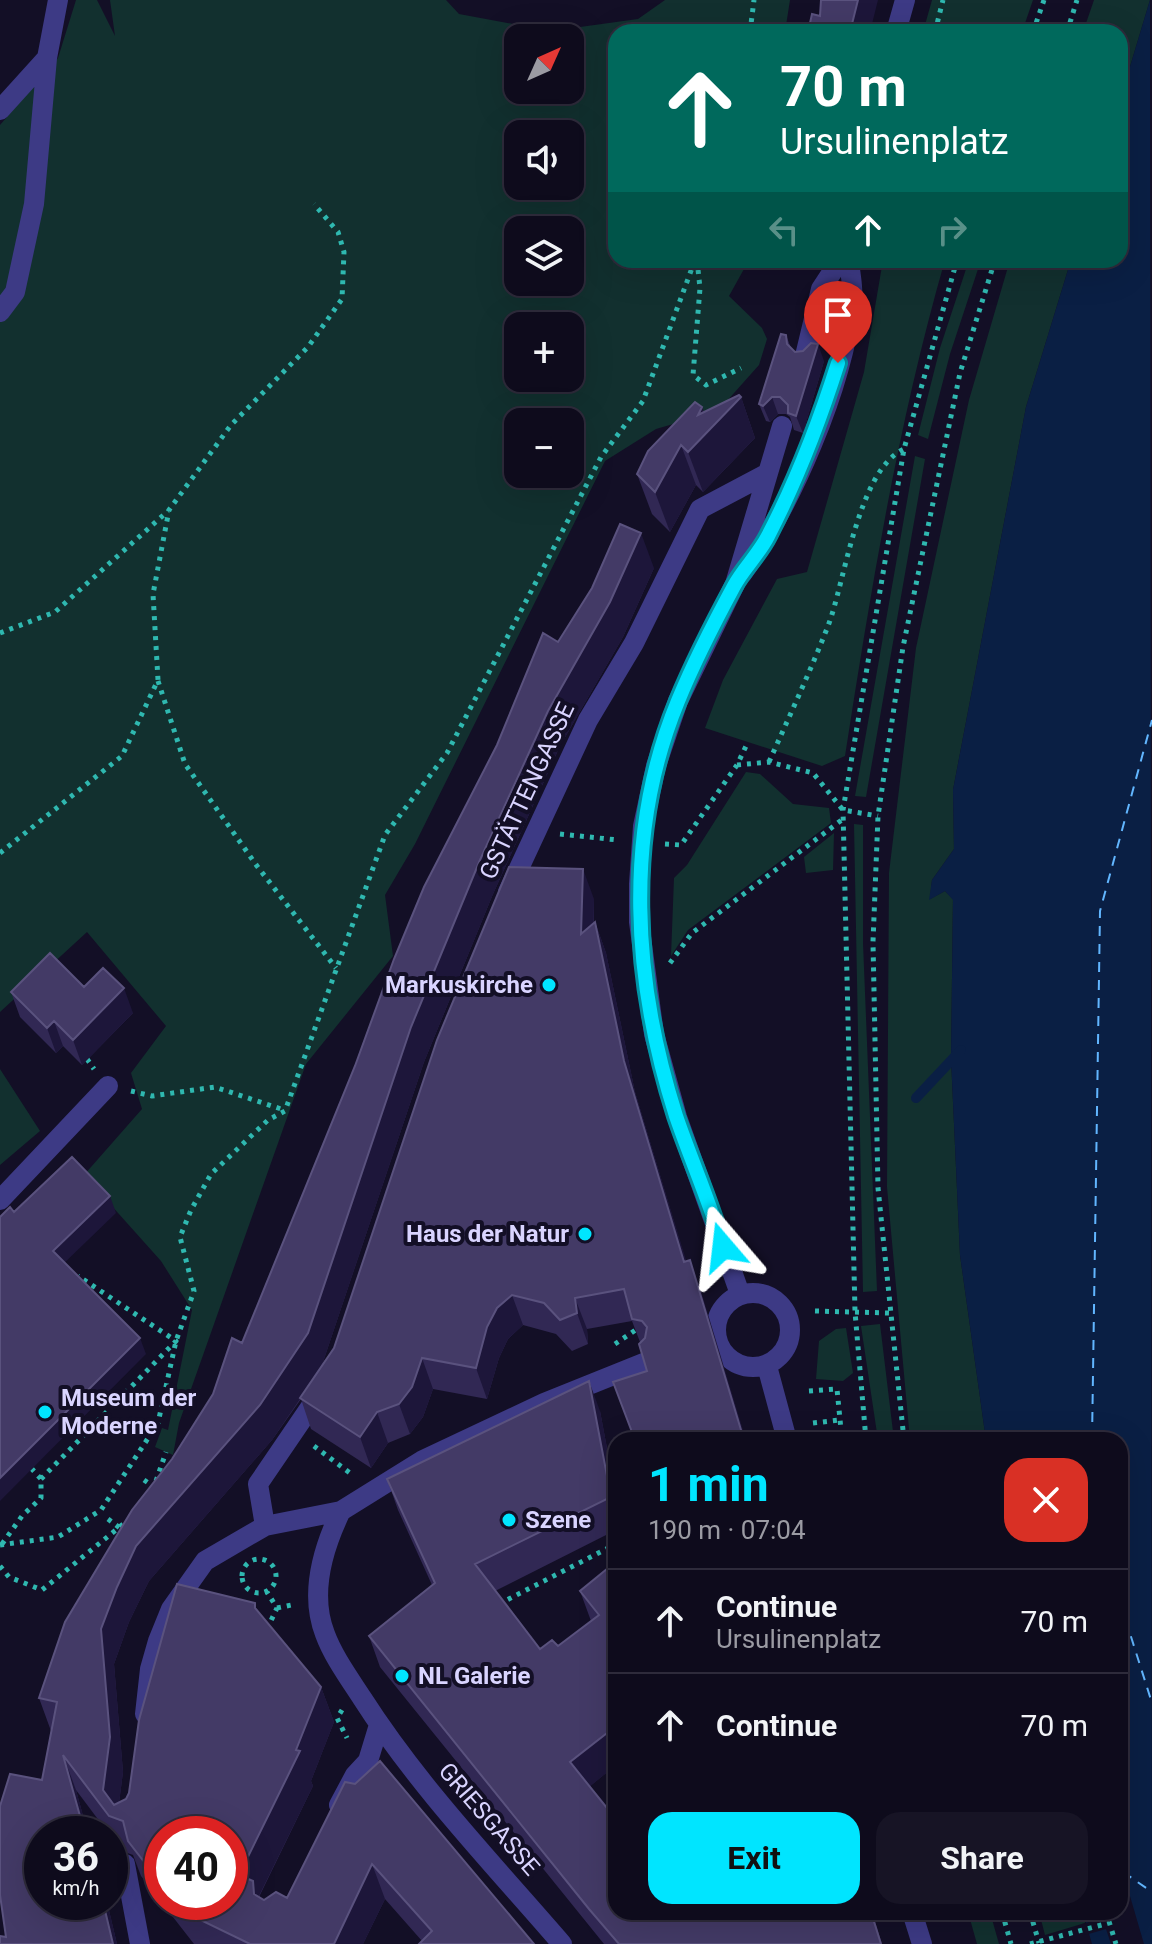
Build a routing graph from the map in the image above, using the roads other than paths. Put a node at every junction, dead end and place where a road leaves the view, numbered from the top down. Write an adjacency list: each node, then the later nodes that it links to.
1 (58, 0): 4 (street)
2 (905, 0): 3 (street)
3 (898, 24)
4 (47, 58): 5 (street); 8 (street)
5 (0, 110)
6 (835, 268): 9 (street)
7 (850, 268): 12 (street)
8 (0, 312)
9 (805, 356)
10 (782, 426): 11 (street)
11 (766, 474): 12 (street); 13 (street, GSTÄTTENGASSE)
12 (735, 584): 16 (street)
13 (502, 908)
14 (108, 1086): 15 (street)
15 (0, 1200)
16 (740, 1294): 18 (street); 18 (street)
17 (646, 1362): 21 (street)
18 (767, 1366): 20 (street)
19 (333, 1374): 22 (street)
20 (785, 1432)
21 (341, 1511): 22 (street); 23 (street, GRIESGASSE)
22 (265, 1526): 24 (street)
23 (379, 1725): 25 (street); 29 (street, GRIESGASSE)
24 (143, 1734)
25 (327, 1828)
26 (128, 1880): 28 (street)
27 (914, 1920): 30 (street)
28 (140, 1944)
29 (562, 1944)
30 (922, 1944)

